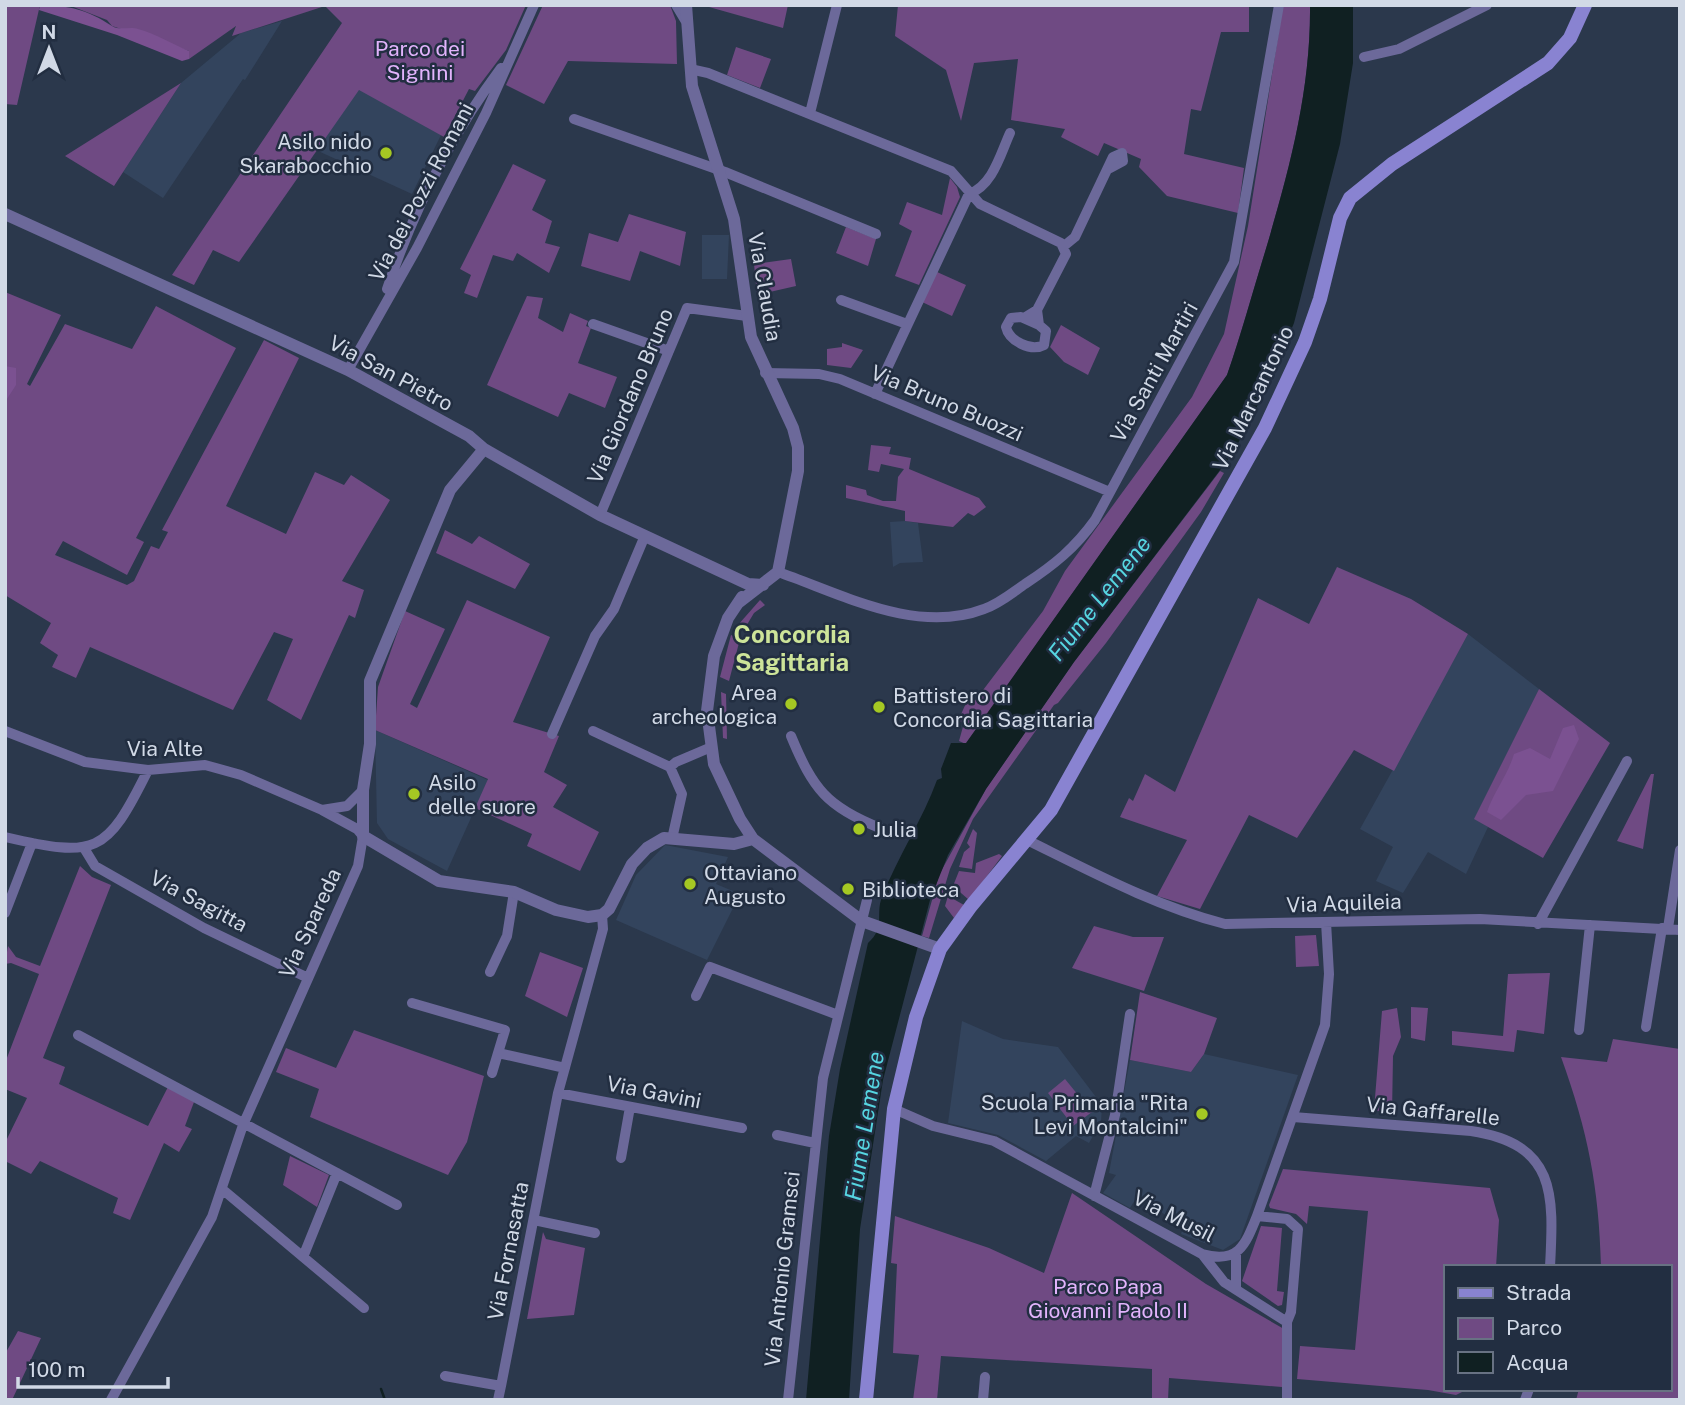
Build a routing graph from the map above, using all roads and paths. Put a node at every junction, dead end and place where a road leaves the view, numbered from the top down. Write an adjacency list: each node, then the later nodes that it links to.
1 (534, 5): 11 (street, Via dei Pozzi Romani)
2 (676, 5): 9 (street)
3 (686, 5): 9 (street, Via Claudia)
4 (837, 5): 14 (street)
5 (1279, 5): 36 (street, Via Santi Martiri)
6 (1487, 5): 12 (street)
7 (1572, 5): 10 (main road)
8 (1585, 5): 10 (main road, Via Marcantonio)
9 (685, 20): 13 (street, Via Claudia)
10 (1570, 38): 56 (main road, Via Marcantonio)
11 (512, 52): 25 (street, Via dei Pozzi Romani); 25 (street, Via dei Pozzi Romani)
12 (1364, 57)
13 (690, 69): 14 (street); 18 (street, Via Claudia)
14 (810, 113): 19 (street)
15 (574, 119): 18 (street)
16 (1010, 133): 19 (street)
17 (1110, 168): 22 (street)
18 (718, 170): 21 (street); 26 (street, Via Claudia)
19 (969, 194): 22 (street); 29 (street)
20 (5, 214): 32 (street, Via San Pietro)
21 (876, 234)
22 (1064, 246): 24 (street)
23 (841, 300): 29 (street)
24 (1037, 310): 27 (street); 30 (street)
25 (379, 311): 32 (street, Via dei Pozzi Romani)
26 (747, 316): 31 (street, Via Giordano Bruno); 33 (street, Via Claudia)
27 (1024, 318): 30 (street); 30 (street)
28 (593, 324): 31 (street)
29 (907, 324): 34 (street)
30 (1039, 325)
31 (669, 351): 37 (street, Via Giordano Bruno)
32 (348, 370): 35 (street, Via San Pietro)
33 (765, 373): 34 (street, Via Bruno Buozzi); 39 (street, Via Claudia)
34 (875, 394): 36 (street, Via Bruno Buozzi)
35 (484, 449): 37 (street, Via San Pietro); 49 (street, Via Spareda)
36 (1110, 492): 39 (street, Via Santi Martiri)
37 (600, 516): 38 (street, Via San Pietro)
38 (644, 538): 40 (street, Via San Pietro); 43 (street)
39 (778, 572): 40 (street)
40 (749, 590): 45 (street)
41 (5, 731): 48 (street, Via Alte)
42 (593, 731): 47 (street)
43 (552, 734)
44 (791, 736): 51 (street)
45 (709, 748): 47 (street); 55 (street)
46 (1627, 761): 66 (street)
47 (670, 767): 54 (street)
48 (148, 770): 50 (street, Via Alte); 58 (street)
49 (363, 790): 50 (street); 52 (street, Via Spareda)
50 (322, 810): 52 (street, Via Alte)
51 (880, 828)
52 (363, 836): 60 (street); 71 (street, Via Spareda)
53 (5, 837): 57 (street)
54 (672, 839): 55 (street); 63 (street)
55 (753, 839): 64 (street)
56 (1027, 840): 65 (street, Via Aquileia); 69 (main road, Via Marcantonio)
57 (32, 844): 58 (street); 62 (street)
58 (84, 848): 71 (street, Via Sagitta)
59 (1680, 850): 68 (street)
60 (514, 892): 63 (street); 70 (street)
61 (867, 900): 64 (street, Via Antonio Gramsci)
62 (5, 913)
63 (602, 915): 80 (street, Via Fornasatta)
64 (862, 920): 69 (street); 75 (street, Via Antonio Gramsci)
65 (1326, 922): 66 (street, Via Aquileia); 85 (street, Via Musil)
66 (1538, 924): 67 (street, Via Aquileia)
67 (1590, 925): 68 (street, Via Aquileia); 77 (street)
68 (1670, 929): 76 (street)
69 (940, 949): 84 (main road, Via Marcantonio)
70 (491, 972)
71 (306, 977): 86 (street, Via Spareda)
72 (696, 996): 75 (street)
73 (412, 1003): 79 (street)
74 (1130, 1014): 93 (street)
75 (838, 1015): 89 (street, Via Antonio Gramsci)
76 (1646, 1027)
77 (1579, 1030)
78 (78, 1035): 86 (street)
79 (498, 1053): 80 (street); 81 (street)
80 (565, 1068): 82 (street, Via Fornasatta)
81 (492, 1073)
82 (558, 1093): 83 (street, Via Gavini); 96 (street, Via Fornasatta)
83 (630, 1107): 87 (street, Via Gavini); 90 (street)
84 (894, 1109): 93 (street, Via Musil); 111 (main road, Via Marcantonio)
85 (1293, 1117): 95 (street, Via Musil); 101 (street, Via Gaffarelle)
86 (243, 1125): 91 (street); 92 (street, Via Spareda)
87 (743, 1128)
88 (777, 1135): 89 (street, Via Antonio Gramsci)
89 (815, 1143): 110 (street, Via Antonio Gramsci)
90 (621, 1158)
91 (337, 1173): 94 (street); 100 (street)
92 (222, 1189): 100 (street); 108 (street, Via Spareda)
93 (1094, 1196): 99 (street, Via Musil)
94 (397, 1205)
95 (1257, 1216): 98 (street, Via Musil); 104 (street)
96 (534, 1220): 97 (street); 107 (street, Via Fornasatta)
97 (595, 1233)
98 (1236, 1253): 99 (street, Via Musil); 102 (street)
99 (1202, 1254): 102 (street)
100 (303, 1257): 103 (street)
101 (1550, 1265)
102 (1236, 1289): 104 (street)
103 (363, 1308)
104 (1287, 1322): 113 (street)
105 (445, 1376): 107 (street)
106 (985, 1377): 112 (street)
107 (501, 1386): 109 (street, Via Fornasatta)
108 (111, 1400)
109 (498, 1400)
110 (788, 1400)
111 (866, 1400)
112 (984, 1400)
113 (1287, 1400)

